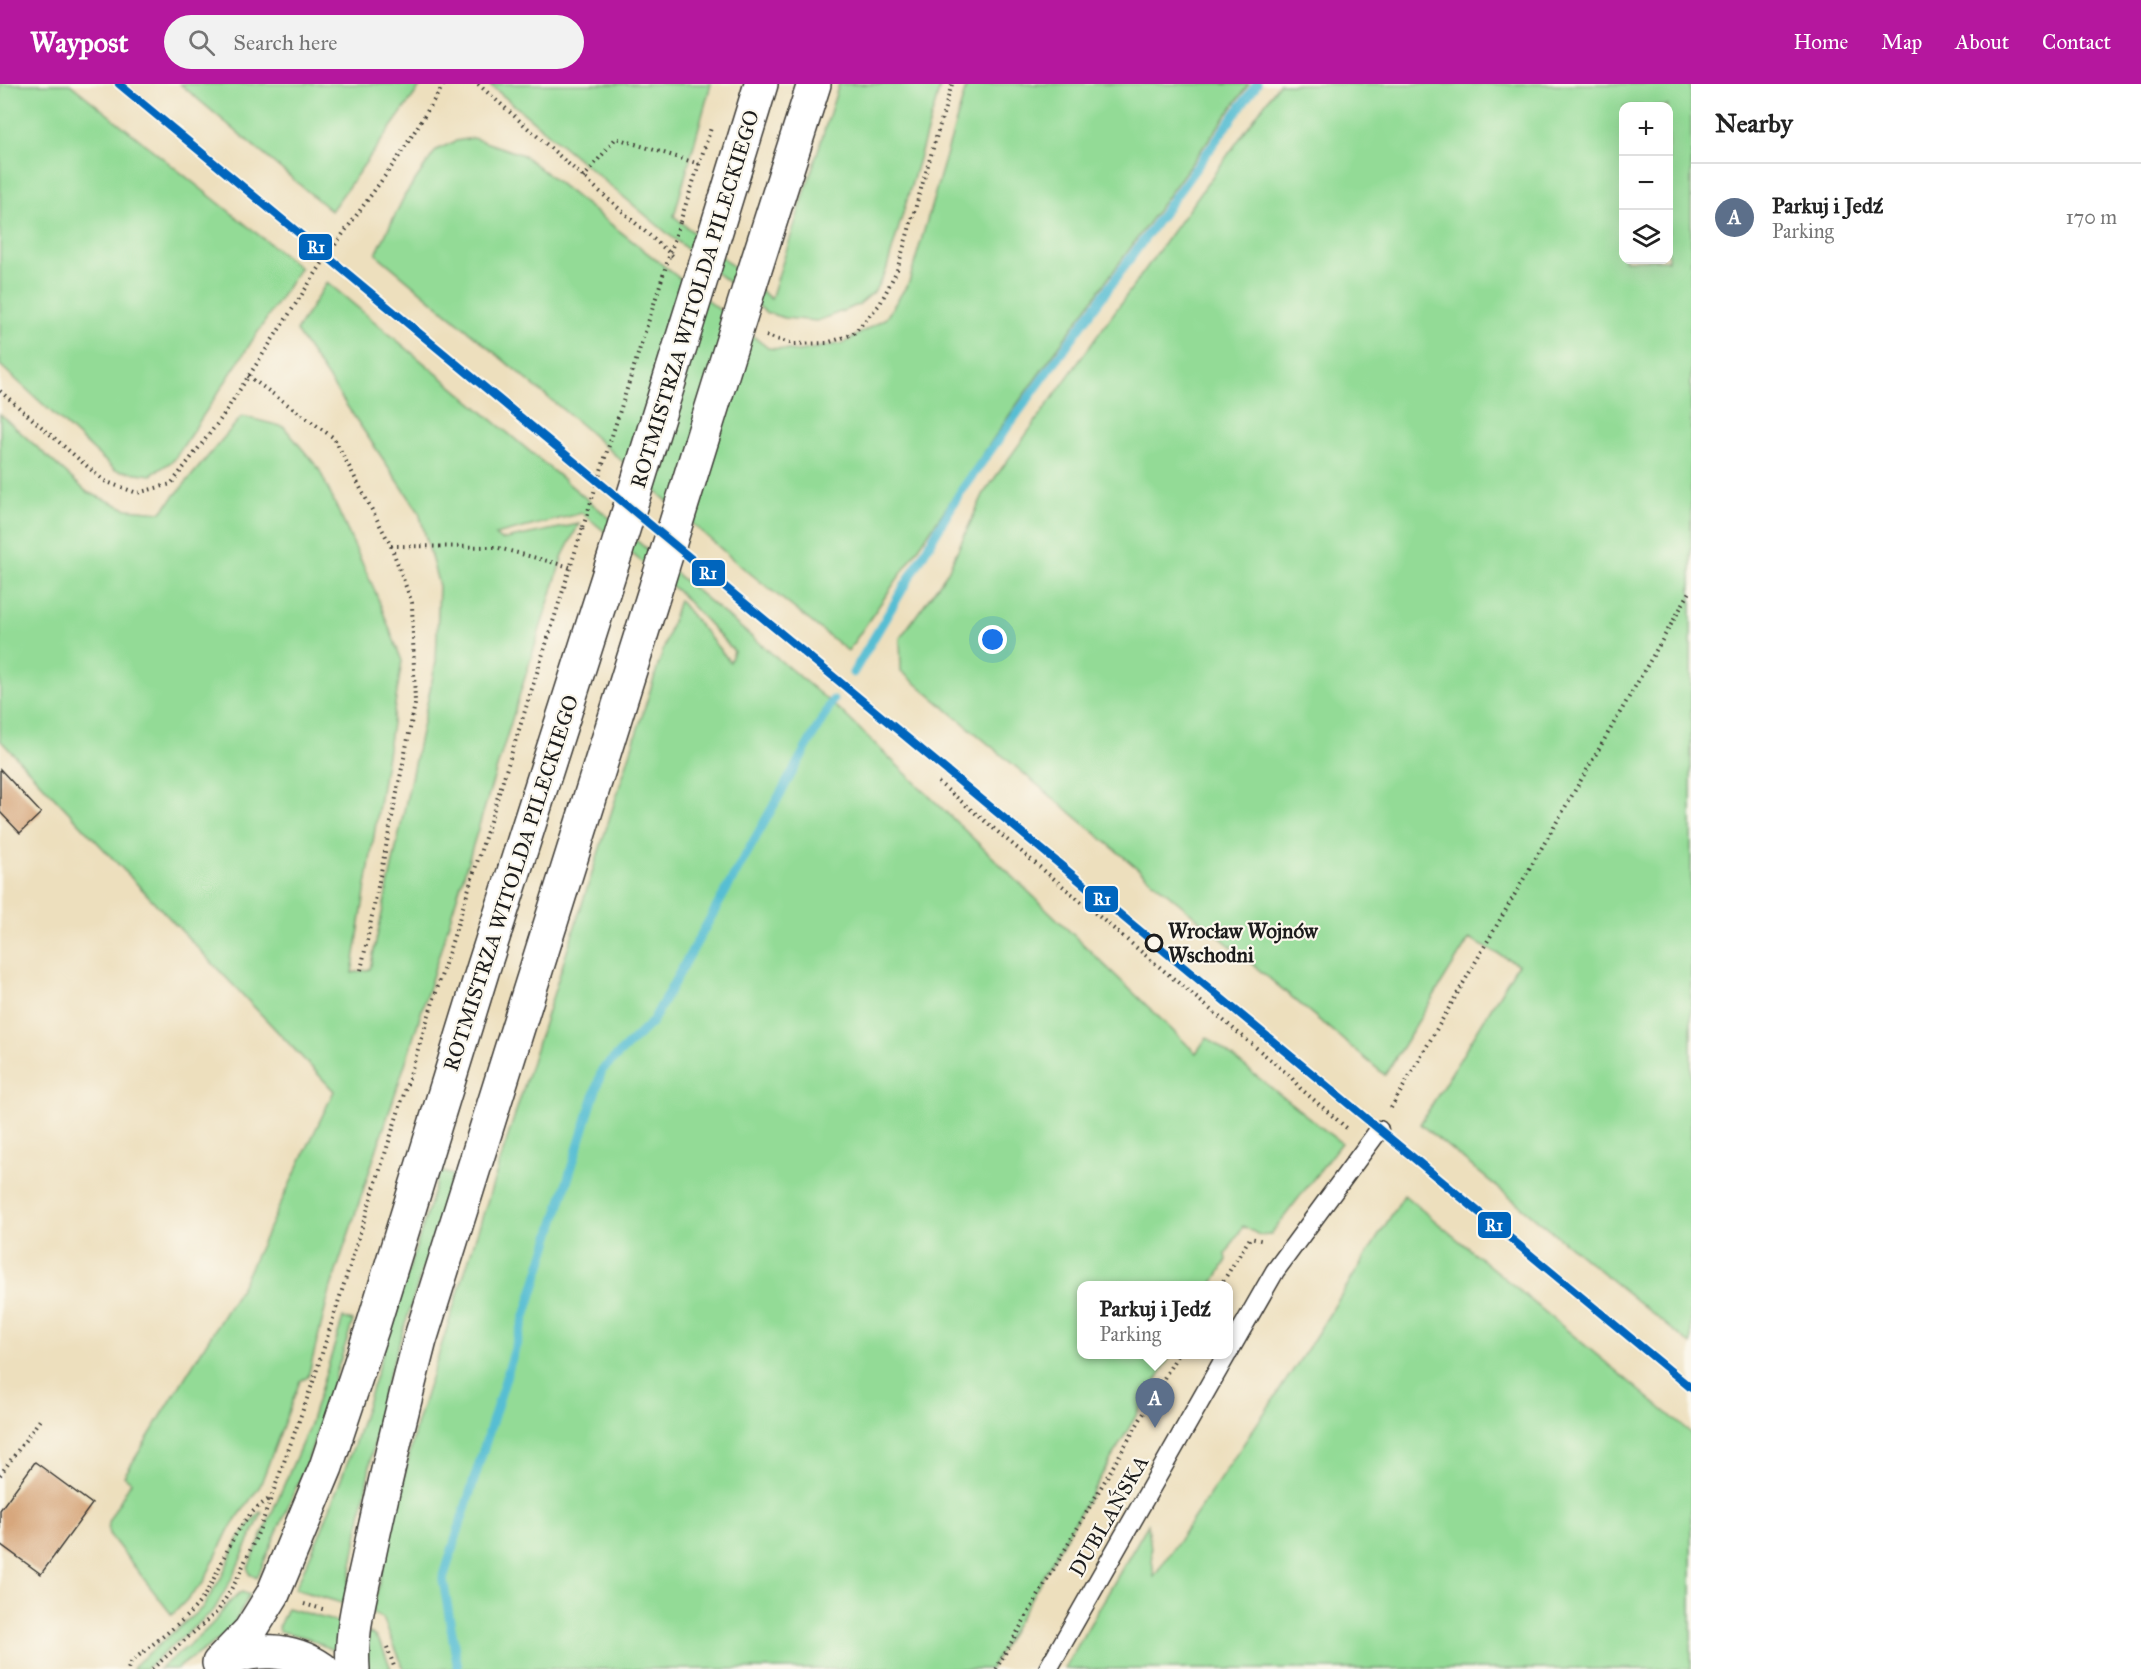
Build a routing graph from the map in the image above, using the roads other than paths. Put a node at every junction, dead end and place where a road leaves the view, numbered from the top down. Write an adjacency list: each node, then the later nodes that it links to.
1 (761, 84): 6 (main road, ROTMISTRZA WITOLDA PILECKIEGO, bridge)
2 (814, 84): 8 (main road, bridge)
3 (1379, 1130): 4 (lane, DUBLAŃSKA)
4 (1233, 1345)
5 (1225, 1359): 9 (lane, DUBLAŃSKA)
6 (215, 1666): 7 (main road)
7 (322, 1669)
8 (353, 1669)
9 (1048, 1669)

